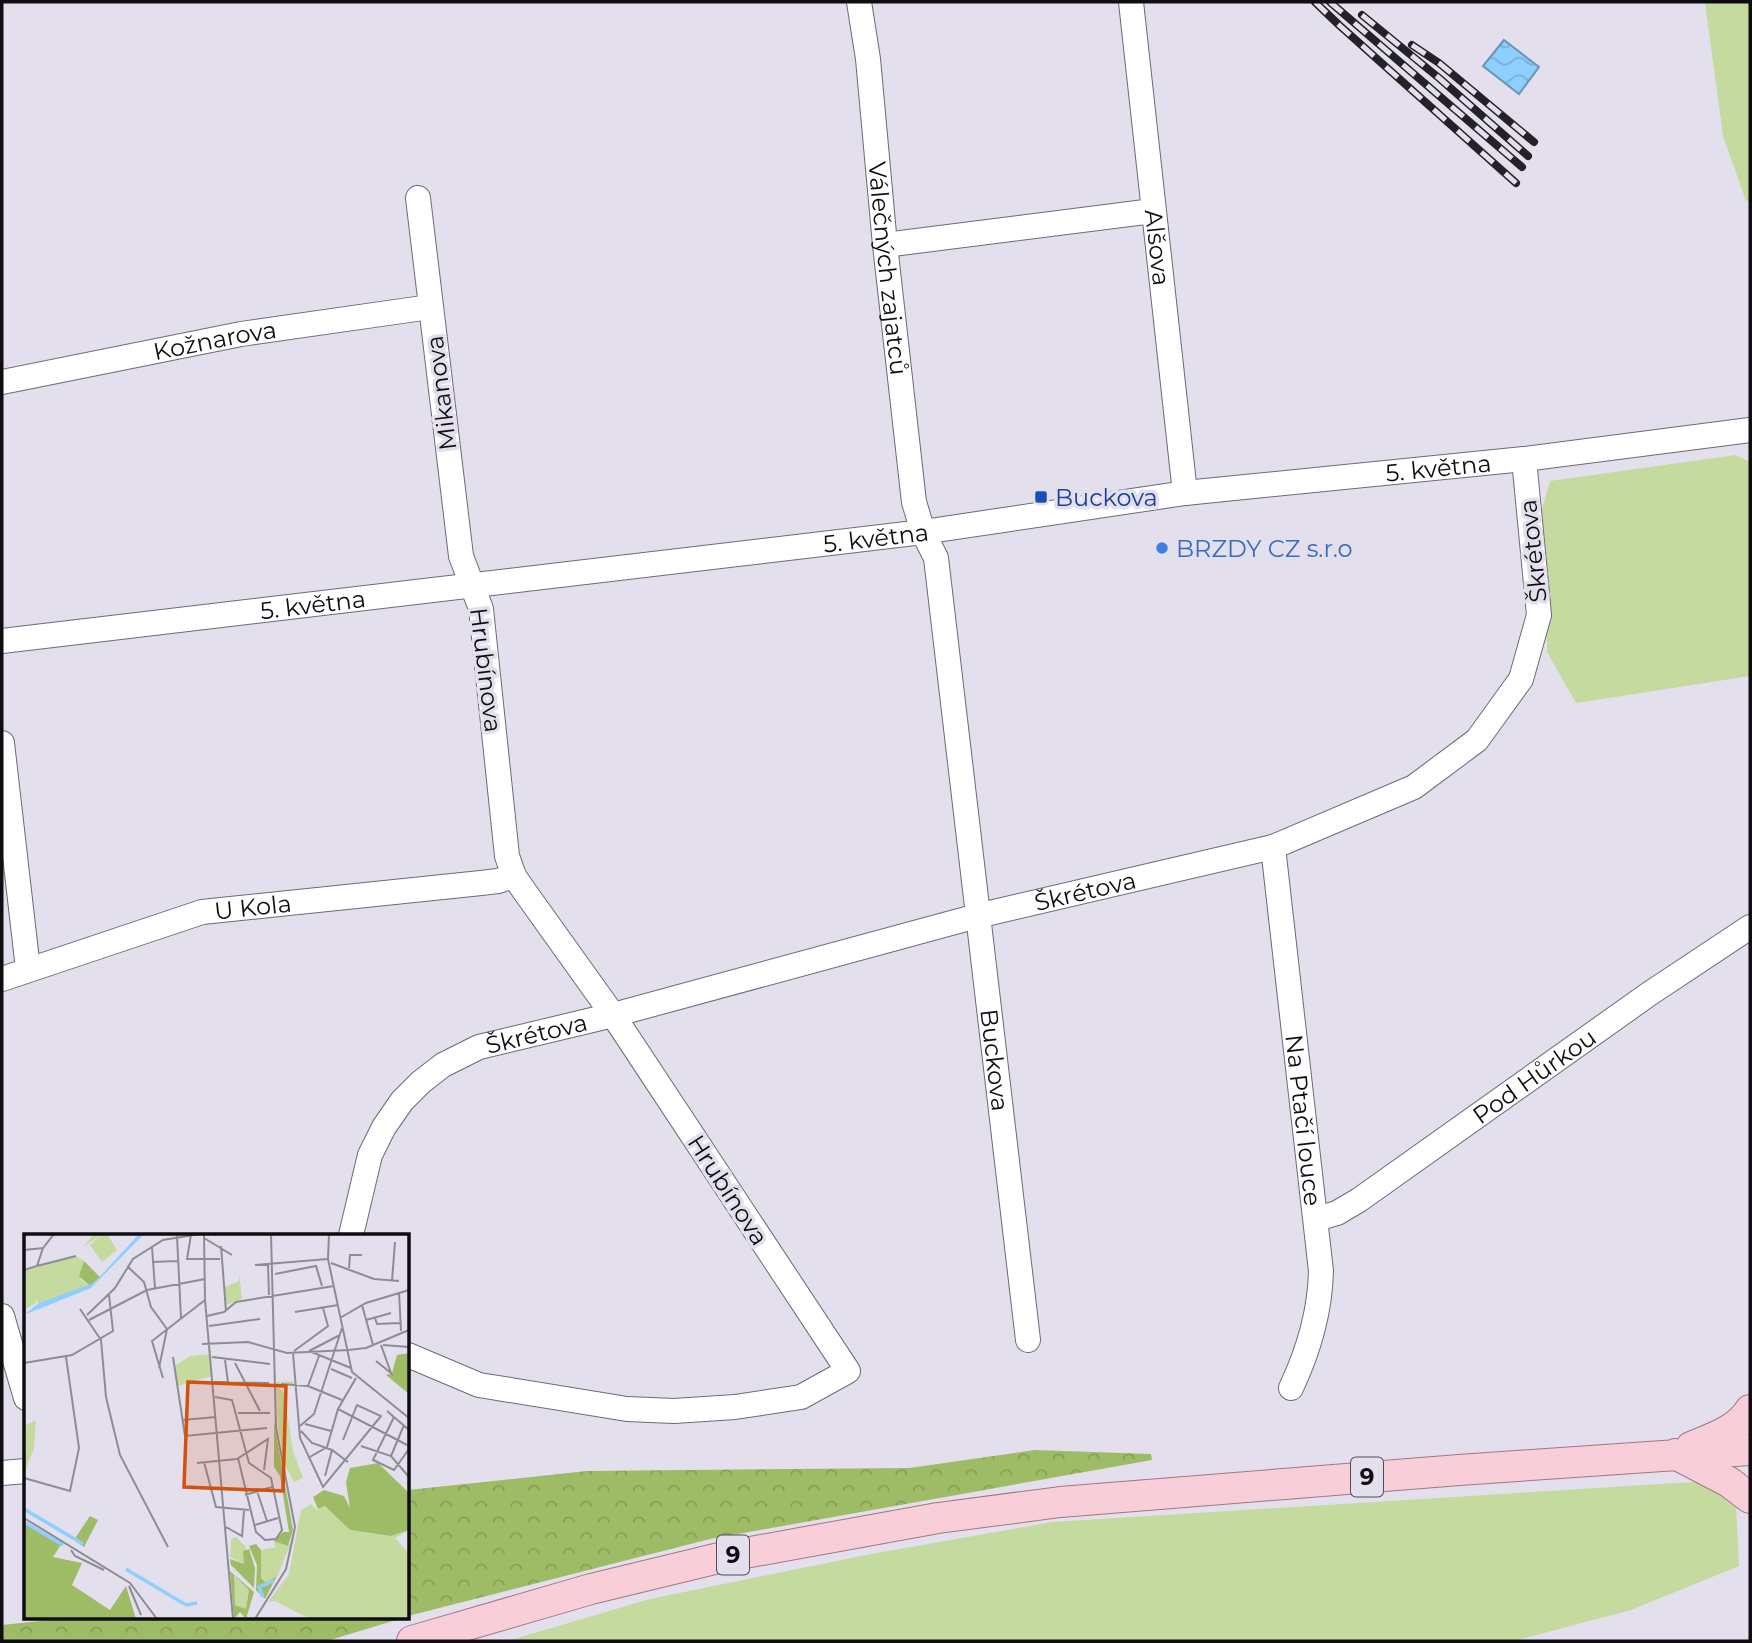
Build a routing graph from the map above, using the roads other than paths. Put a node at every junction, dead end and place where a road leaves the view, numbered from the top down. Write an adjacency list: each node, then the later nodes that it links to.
1 (859, 2): 5 (street, Válečných zajatců)
2 (1130, 2): 4 (street, Alšova)
3 (418, 198): 6 (street, Mikanova)
4 (1153, 211): 5 (street); 10 (street, Alšova)
5 (885, 245): 11 (street, Válečných zajatců)
6 (430, 307): 7 (street, Kožnarova); 12 (street, Mikanova)
7 (2, 382)
8 (1750, 430): 9 (street, 5. května)
9 (1524, 459): 10 (street, 5. května); 15 (street, Škrétova)
10 (1185, 494): 11 (street, 5. května)
11 (923, 532): 12 (street, 5. května); 17 (street, Buckova)
12 (473, 586): 13 (street, 5. května); 16 (street, Hrubínova)
13 (2, 641)
14 (2, 743): 19 (street)
15 (1273, 848): 17 (street, Škrétova); 22 (street, Na Ptačí louce)
16 (514, 876): 19 (street, U Kola); 21 (street, Hrubínova)
17 (977, 916): 21 (street, Škrétova); 25 (street, Buckova)
18 (1750, 927): 22 (street, Pod Hůrkou)
19 (28, 969): 20 (street, U Kola)
20 (2, 979)
21 (613, 1015): 23 (street, Škrétova); 26 (street, Hrubínova)
22 (1316, 1219): 27 (street, Na Ptačí louce)
23 (351, 1234)
24 (2, 1316): 28 (street)
25 (1028, 1340)
26 (410, 1356)
27 (1291, 1388)
28 (24, 1391)
29 (1750, 1410): 31 (main road)
30 (1750, 1450): 31 (main road, 9)
31 (1674, 1454): 34 (main road); 35 (main road, 9)
32 (24, 1471): 33 (street)
33 (2, 1473)
34 (1750, 1498)
35 (412, 1641)

